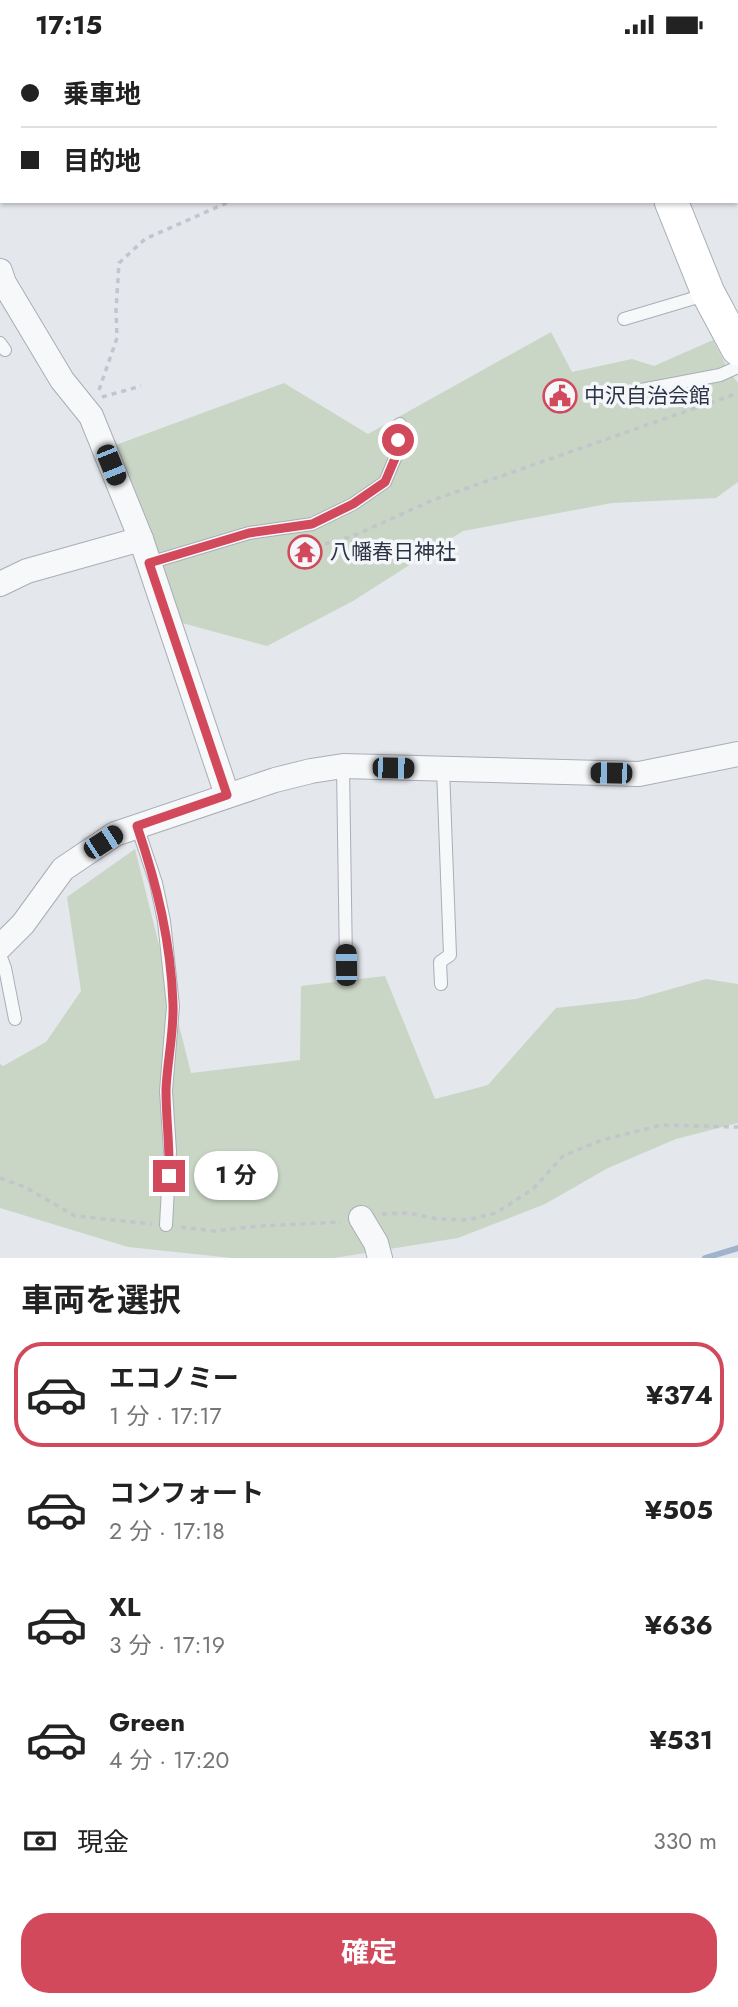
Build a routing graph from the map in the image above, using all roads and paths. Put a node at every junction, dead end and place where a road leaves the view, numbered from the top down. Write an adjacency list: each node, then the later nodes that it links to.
1 (226, 203): 8 (path)
2 (672, 203): 4 (street)
3 (1, 282): 12 (street)
4 (708, 293): 5 (lane); 6 (street)
5 (624, 319)
6 (738, 349)
7 (738, 367): 10 (lane)
8 (141, 386)
9 (738, 393): 13 (path)
10 (615, 395)
11 (400, 424): 14 (lane)
12 (141, 539): 14 (street); 15 (street)
13 (325, 544)
14 (149, 563): 19 (street)
15 (0, 584)
16 (738, 754): 18 (street)
17 (343, 767): 18 (street); 19 (street); 23 (lane)
18 (443, 769): 24 (lane)
19 (227, 795): 20 (street)
20 (137, 826): 21 (street); 29 (lane)
21 (0, 947)
22 (0, 955): 25 (lane)
23 (346, 965)
24 (441, 984)
25 (15, 1019)
26 (738, 1127): 28 (path)
27 (0, 1178): 29 (path)
28 (361, 1218): 29 (path); 30 (street)
29 (166, 1226)
30 (380, 1258)

